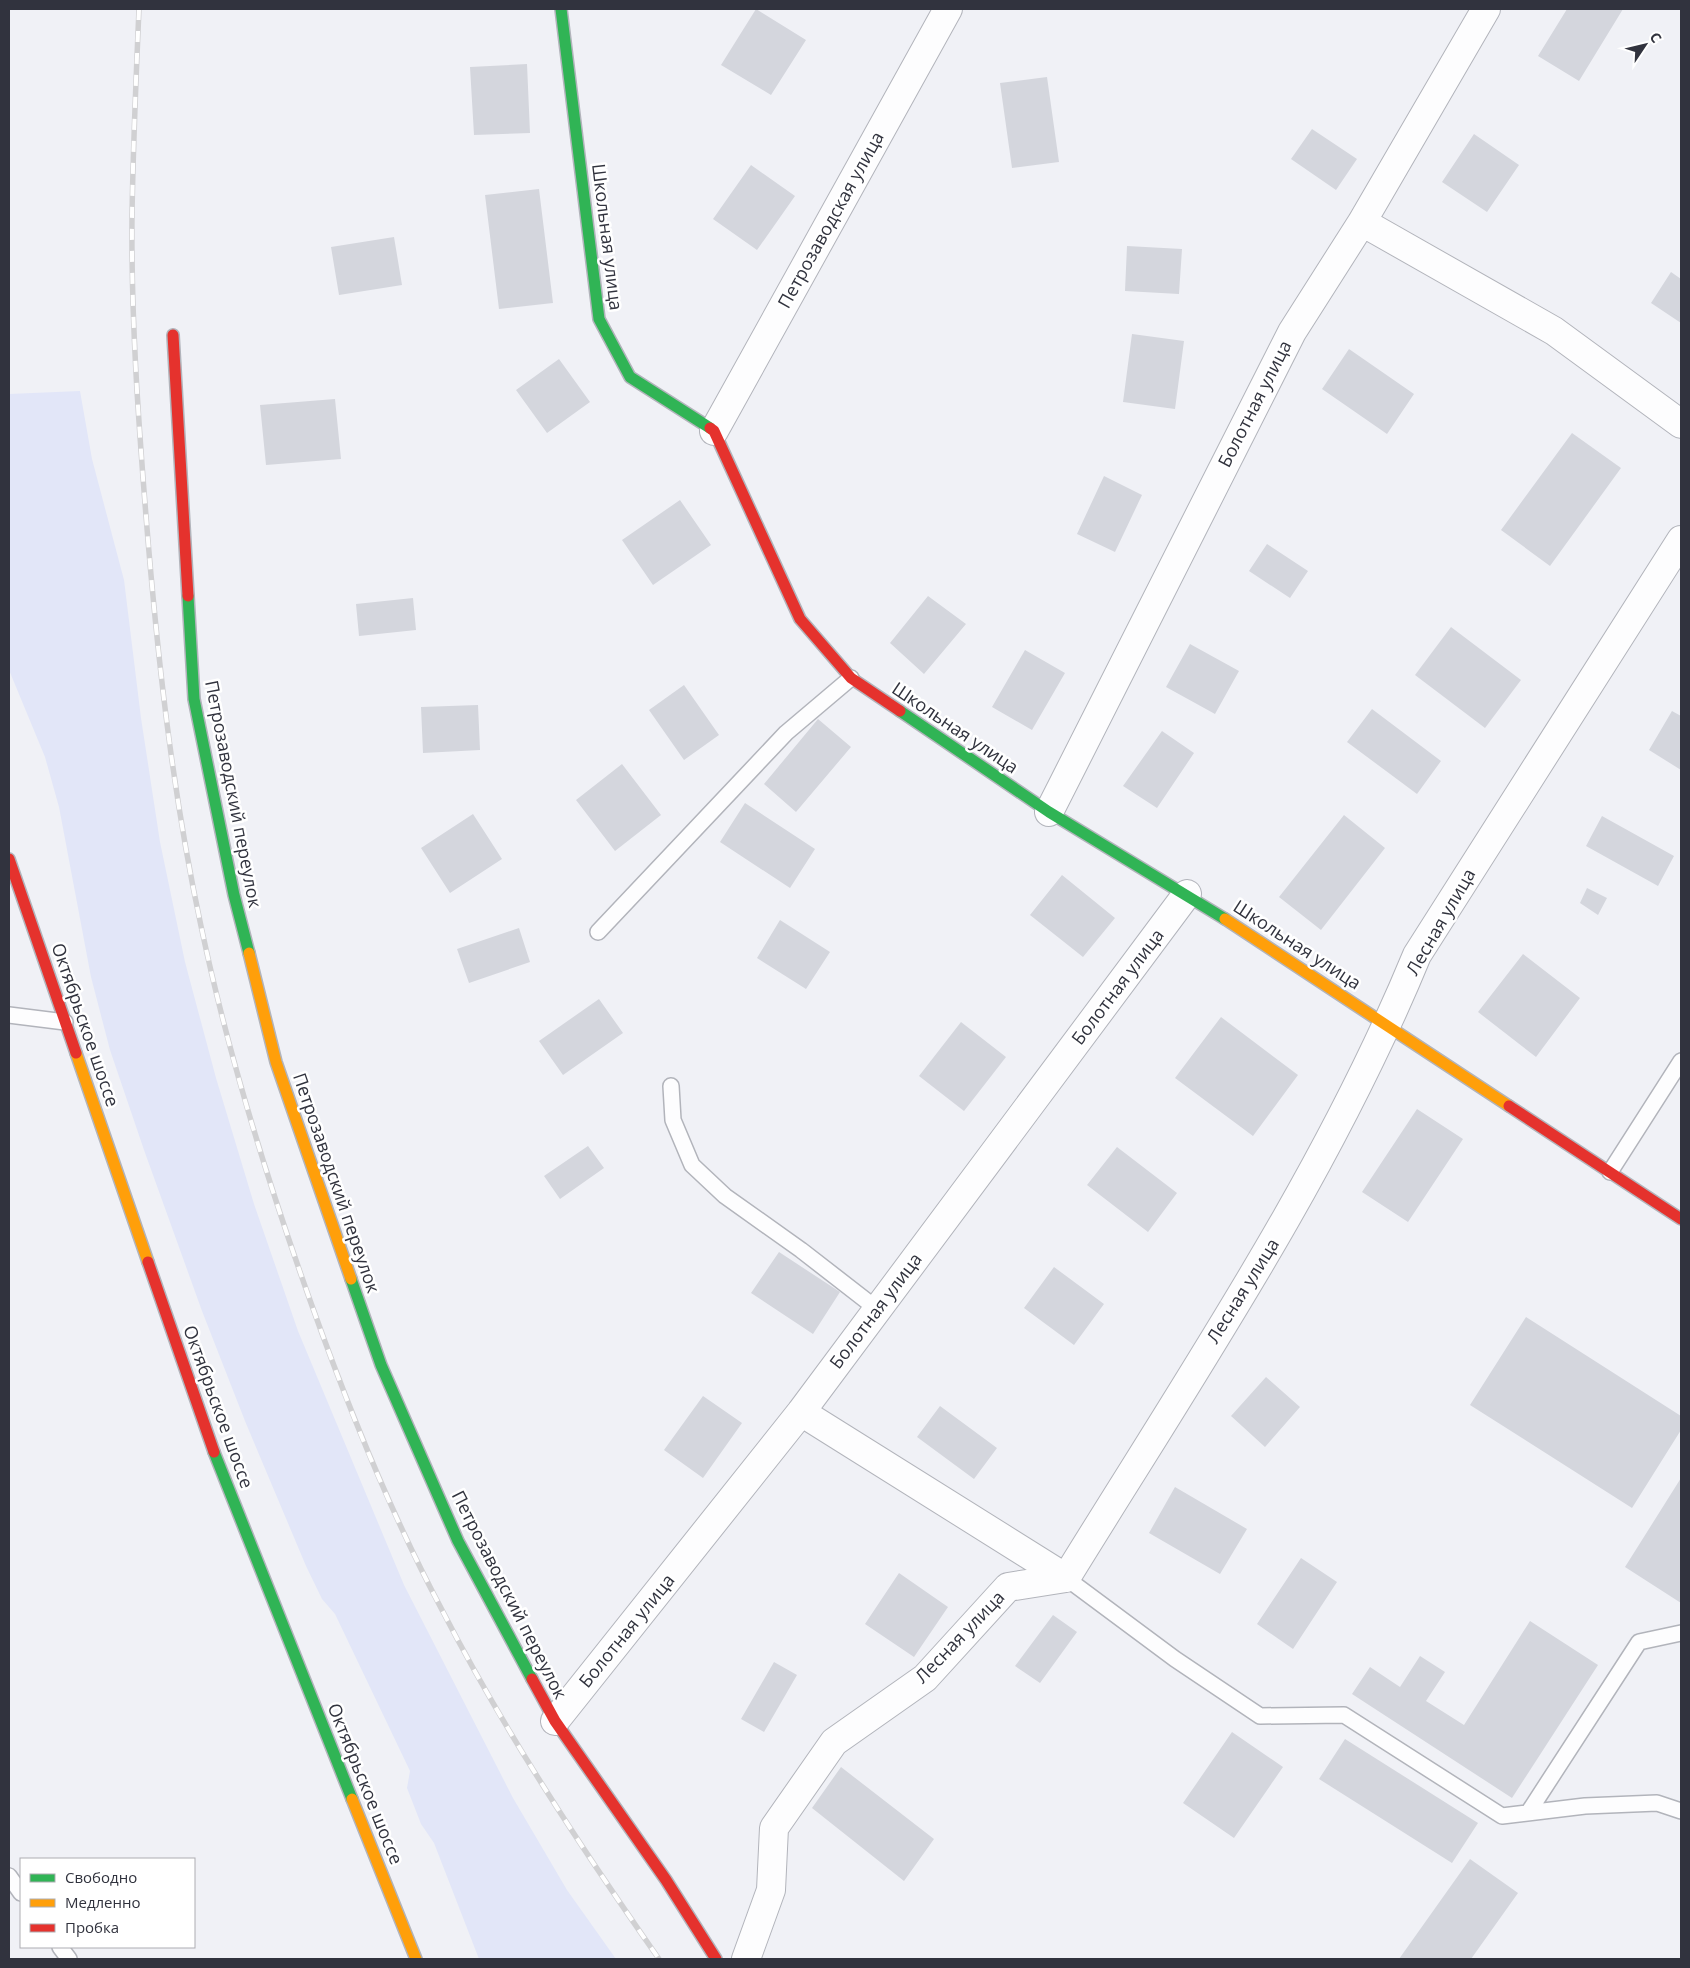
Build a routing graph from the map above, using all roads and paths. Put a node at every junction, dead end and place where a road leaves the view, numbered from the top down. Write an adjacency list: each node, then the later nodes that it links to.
1 (562, 9): 7 (street, Школьная улица)
2 (948, 9): 7 (street, Петрозаводская улица)
3 (1486, 9): 4 (street, Болотная улица)
4 (1362, 222): 6 (street); 10 (street, Болотная улица)
5 (173, 335): 25 (street, Петрозаводский переулок)
6 (1681, 424)
7 (714, 431): 9 (street, Школьная улица)
8 (1681, 540): 16 (street, Лесная улица)
9 (851, 678): 10 (street, Школьная улица); 13 (lane)
10 (1049, 812): 12 (street, Школьная улица)
11 (9, 859): 15 (street, Октябрьское шоссе)
12 (1187, 894): 16 (street, Школьная улица); 21 (street, Болотная улица)
13 (598, 932)
14 (9, 1016): 15 (lane)
15 (65, 1022): 32 (street, Октябрьское шоссе)
16 (1388, 1026): 19 (street, Школьная улица); 23 (street, Лесная улица)
17 (1681, 1061): 19 (lane)
18 (671, 1086): 21 (lane)
19 (1610, 1172): 20 (street, Школьная улица)
20 (1681, 1219)
21 (878, 1309): 22 (street, Болотная улица)
22 (801, 1412): 23 (street); 25 (street, Болотная улица)
23 (1066, 1578): 27 (lane); 34 (street, Лесная улица)
24 (1681, 1633): 27 (lane)
25 (555, 1721): 33 (street, Петрозаводский переулок)
26 (1681, 1812): 27 (lane)
27 (1528, 1813)
28 (9, 1876): 29 (lane)
29 (20, 1892)
30 (61, 1948): 31 (lane)
31 (69, 1959)
32 (416, 1959)
33 (716, 1959)
34 (746, 1959)

